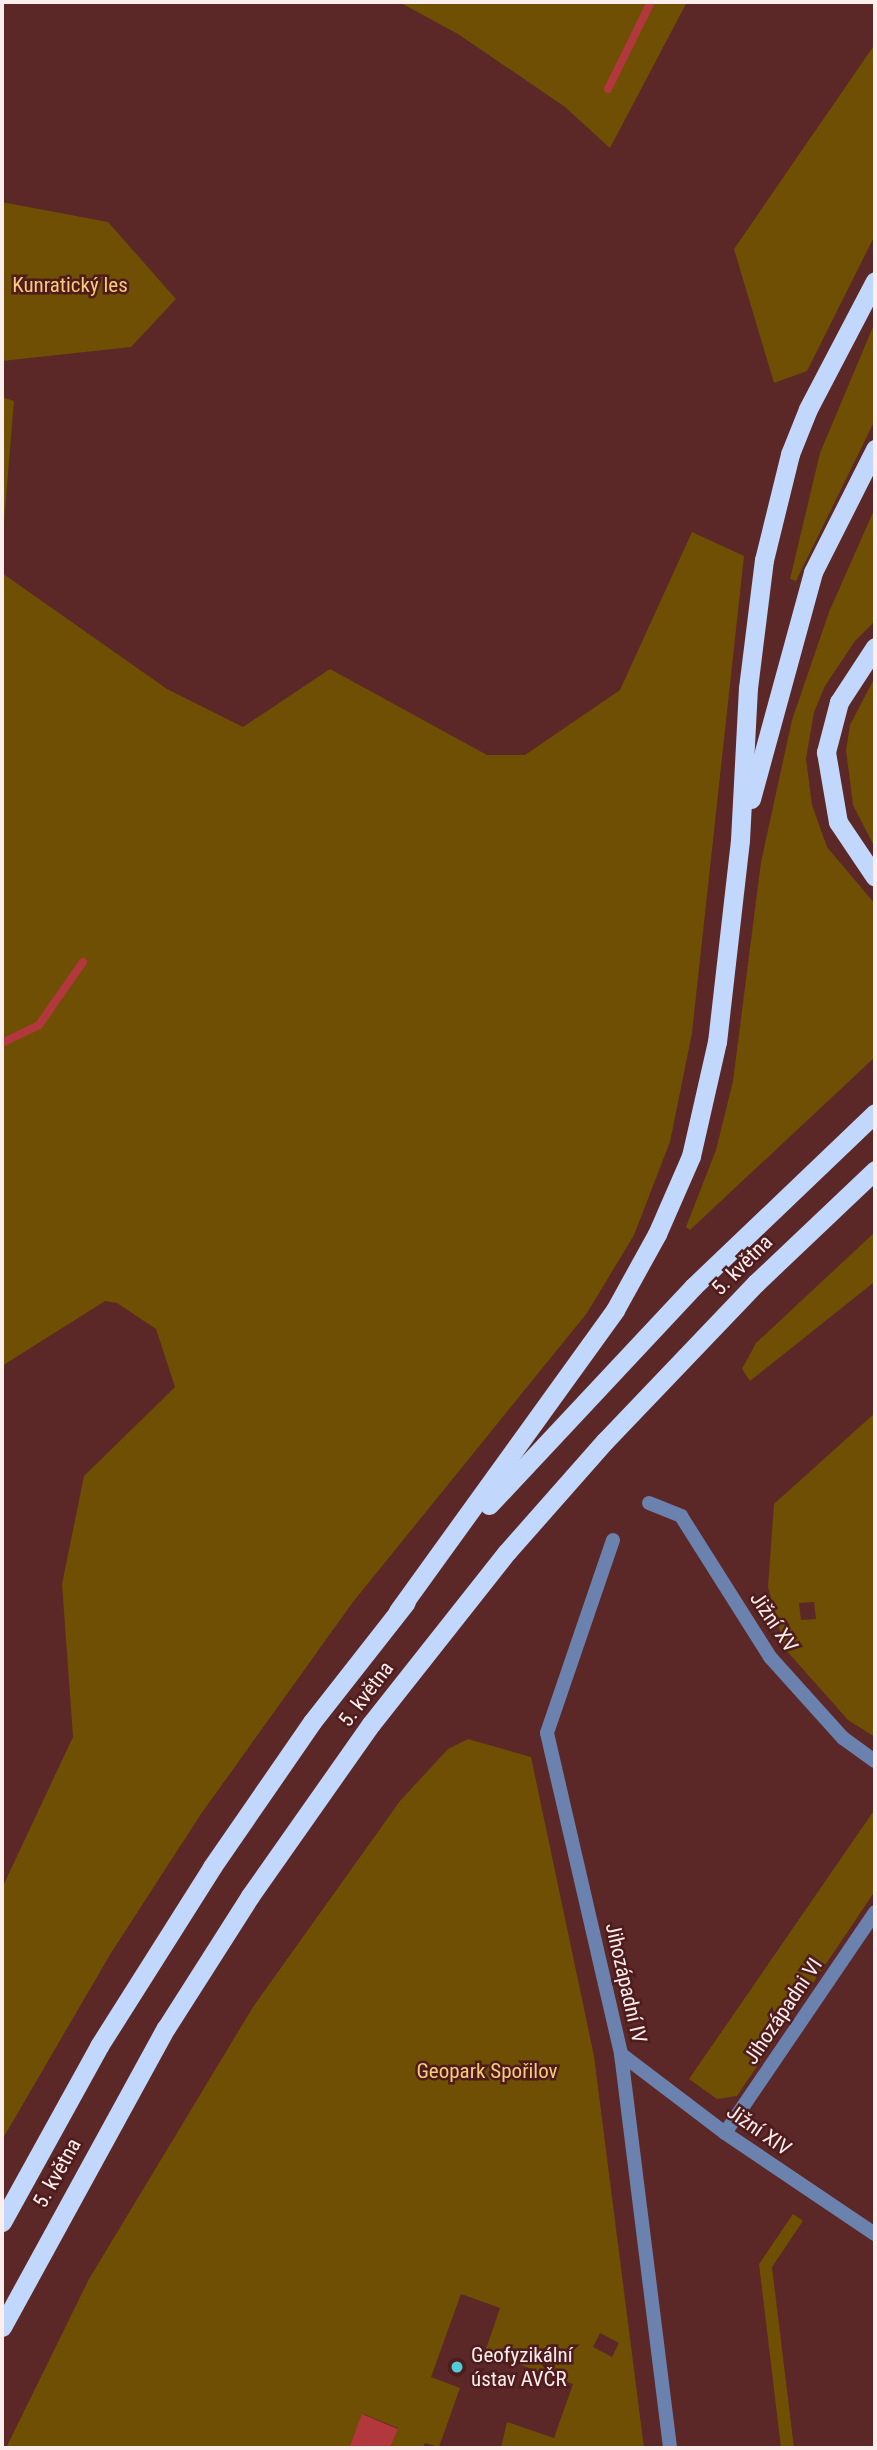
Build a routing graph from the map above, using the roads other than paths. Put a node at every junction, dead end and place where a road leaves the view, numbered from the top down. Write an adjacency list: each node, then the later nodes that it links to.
1 (875, 281): 4 (highway)
2 (875, 449): 4 (highway)
3 (875, 647): 5 (highway)
4 (740, 840): 10 (highway)
5 (875, 877)
6 (875, 1113): 10 (highway, 5. května)
7 (875, 1170): 17 (highway, 5. května)
8 (649, 1503): 11 (street, Jižní XV)
9 (613, 1540): 13 (street, Jihozápadní IV)
10 (398, 1611): 15 (highway, 5. května)
11 (875, 1761)
12 (875, 1913): 14 (street, Jihozápadni VI)
13 (621, 2054): 14 (street, Jižní XIV); 18 (street, Jihozápadní IV)
14 (725, 2133): 16 (street, Jižní XIV)
15 (2, 2222)
16 (875, 2234)
17 (2, 2327)
18 (670, 2448)

